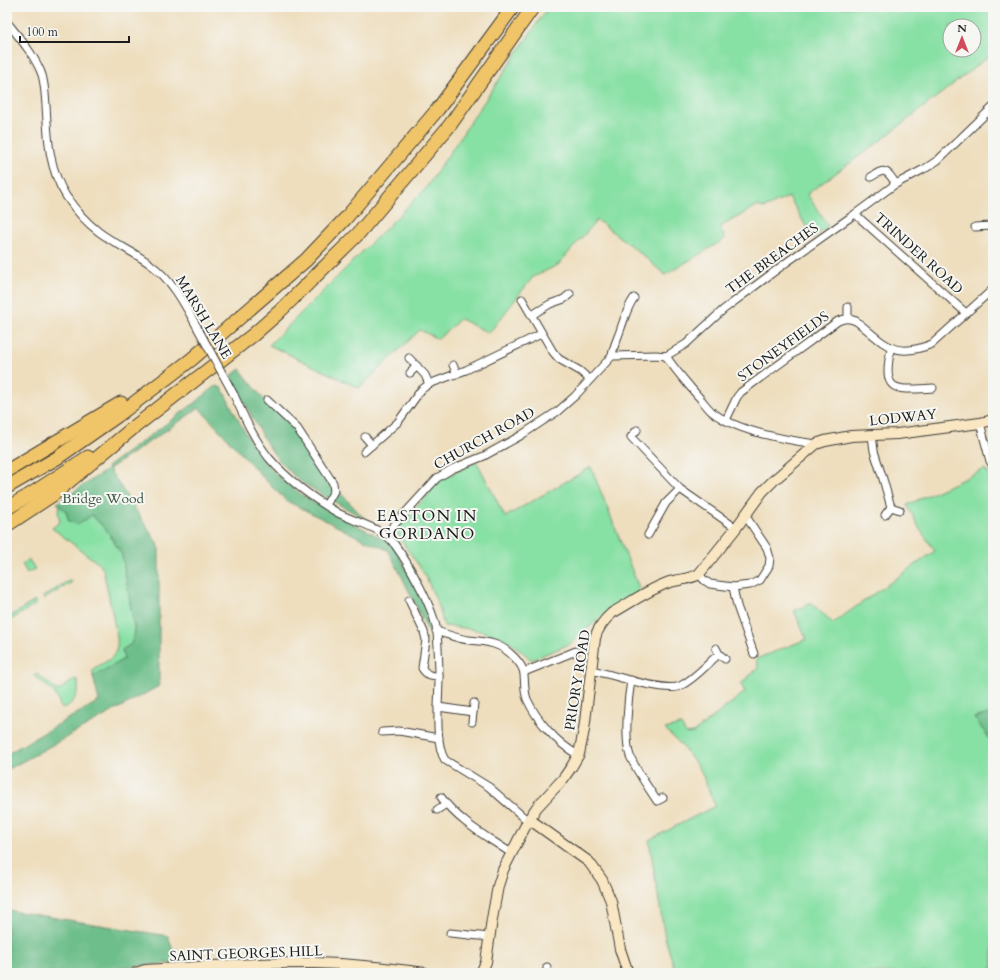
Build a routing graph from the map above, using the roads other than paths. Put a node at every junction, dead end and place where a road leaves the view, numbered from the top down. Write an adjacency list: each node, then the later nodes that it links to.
1 (513, 7): 23 (highway)
2 (534, 7): 35 (highway)
3 (7, 22): 48 (street, MARSH LANE, bridge)
4 (993, 106): 6 (street, THE BREACHES)
5 (871, 177): 6 (street)
6 (896, 184): 7 (street, THE BREACHES)
7 (855, 214): 15 (street, TRINDER ROAD); 21 (street, THE BREACHES)
8 (975, 227): 9 (street)
9 (992, 227)
10 (993, 289): 15 (street)
11 (570, 294): 16 (street)
12 (634, 298): 20 (street)
13 (522, 299): 16 (street)
14 (848, 307): 17 (street, STONEYFIELDS)
15 (966, 313): 19 (street)
16 (532, 315): 18 (street)
17 (848, 318): 19 (street, STONEYFIELDS); 32 (street, STONEYFIELDS)
18 (542, 334): 27 (street); 28 (street)
19 (891, 348): 30 (street)
20 (612, 356): 21 (street); 28 (street, CHURCH ROAD)
21 (666, 356): 32 (street)
22 (409, 358): 25 (street)
23 (192, 359): 45 (highway); 46 (highway)
24 (452, 365): 27 (street)
25 (417, 366): 26 (street); 29 (street)
26 (410, 373)
27 (457, 374): 29 (street)
28 (589, 379): 57 (street, CHURCH ROAD)
29 (429, 384): 42 (street)
30 (933, 388)
31 (267, 400): 48 (street)
32 (726, 420): 41 (street)
33 (993, 420): 34 (street, LODWAY)
34 (980, 423): 37 (street, LODWAY); 44 (street)
35 (133, 428): 50 (highway); 54 (highway)
36 (637, 430): 39 (street)
37 (872, 435): 41 (street, LODWAY); 49 (street)
38 (365, 437): 42 (street)
39 (631, 437): 40 (street); 47 (street)
40 (623, 438)
41 (816, 444): 52 (street)
42 (372, 445): 43 (street)
43 (364, 452)
44 (993, 466)
45 (7, 471)
46 (7, 487)
47 (680, 489): 55 (street); 56 (street)
48 (326, 505): 57 (street, MARSH LANE)
49 (891, 507): 51 (street); 53 (street)
50 (7, 508)
51 (900, 510)
52 (746, 515): 55 (street); 59 (street)
53 (885, 515)
54 (7, 525)
55 (736, 528): 58 (street)
56 (648, 530)
57 (385, 535): 61 (street)
58 (699, 574): 59 (street); 65 (street, PRIORY ROAD)
59 (733, 587): 64 (street)
60 (409, 604): 67 (street)
61 (436, 631): 66 (street); 67 (street)
62 (576, 651): 66 (street)
63 (720, 654): 68 (street)
64 (754, 654)
65 (592, 670): 68 (street); 75 (street, PRIORY ROAD)
66 (524, 672): 75 (street)
67 (439, 676): 70 (street)
68 (631, 680): 77 (street)
69 (474, 703): 71 (street)
70 (438, 707): 71 (street); 74 (street)
71 (473, 712): 72 (street)
72 (472, 722)
73 (382, 732): 74 (street)
74 (439, 738): 80 (street)
75 (578, 755): 80 (street, PRIORY ROAD)
76 (441, 797): 78 (street)
77 (656, 801)
78 (446, 804): 79 (street); 81 (street)
79 (438, 810)
80 (528, 820): 81 (street); 88 (street)
81 (511, 853): 83 (street)
82 (454, 931): 83 (street)
83 (489, 937): 87 (street)
84 (405, 972): 85 (street, SAINT GEORGES HILL); 86 (street, SAINT GEORGES HILL)
85 (136, 973)
86 (425, 973)
87 (481, 973)
88 (628, 973)

